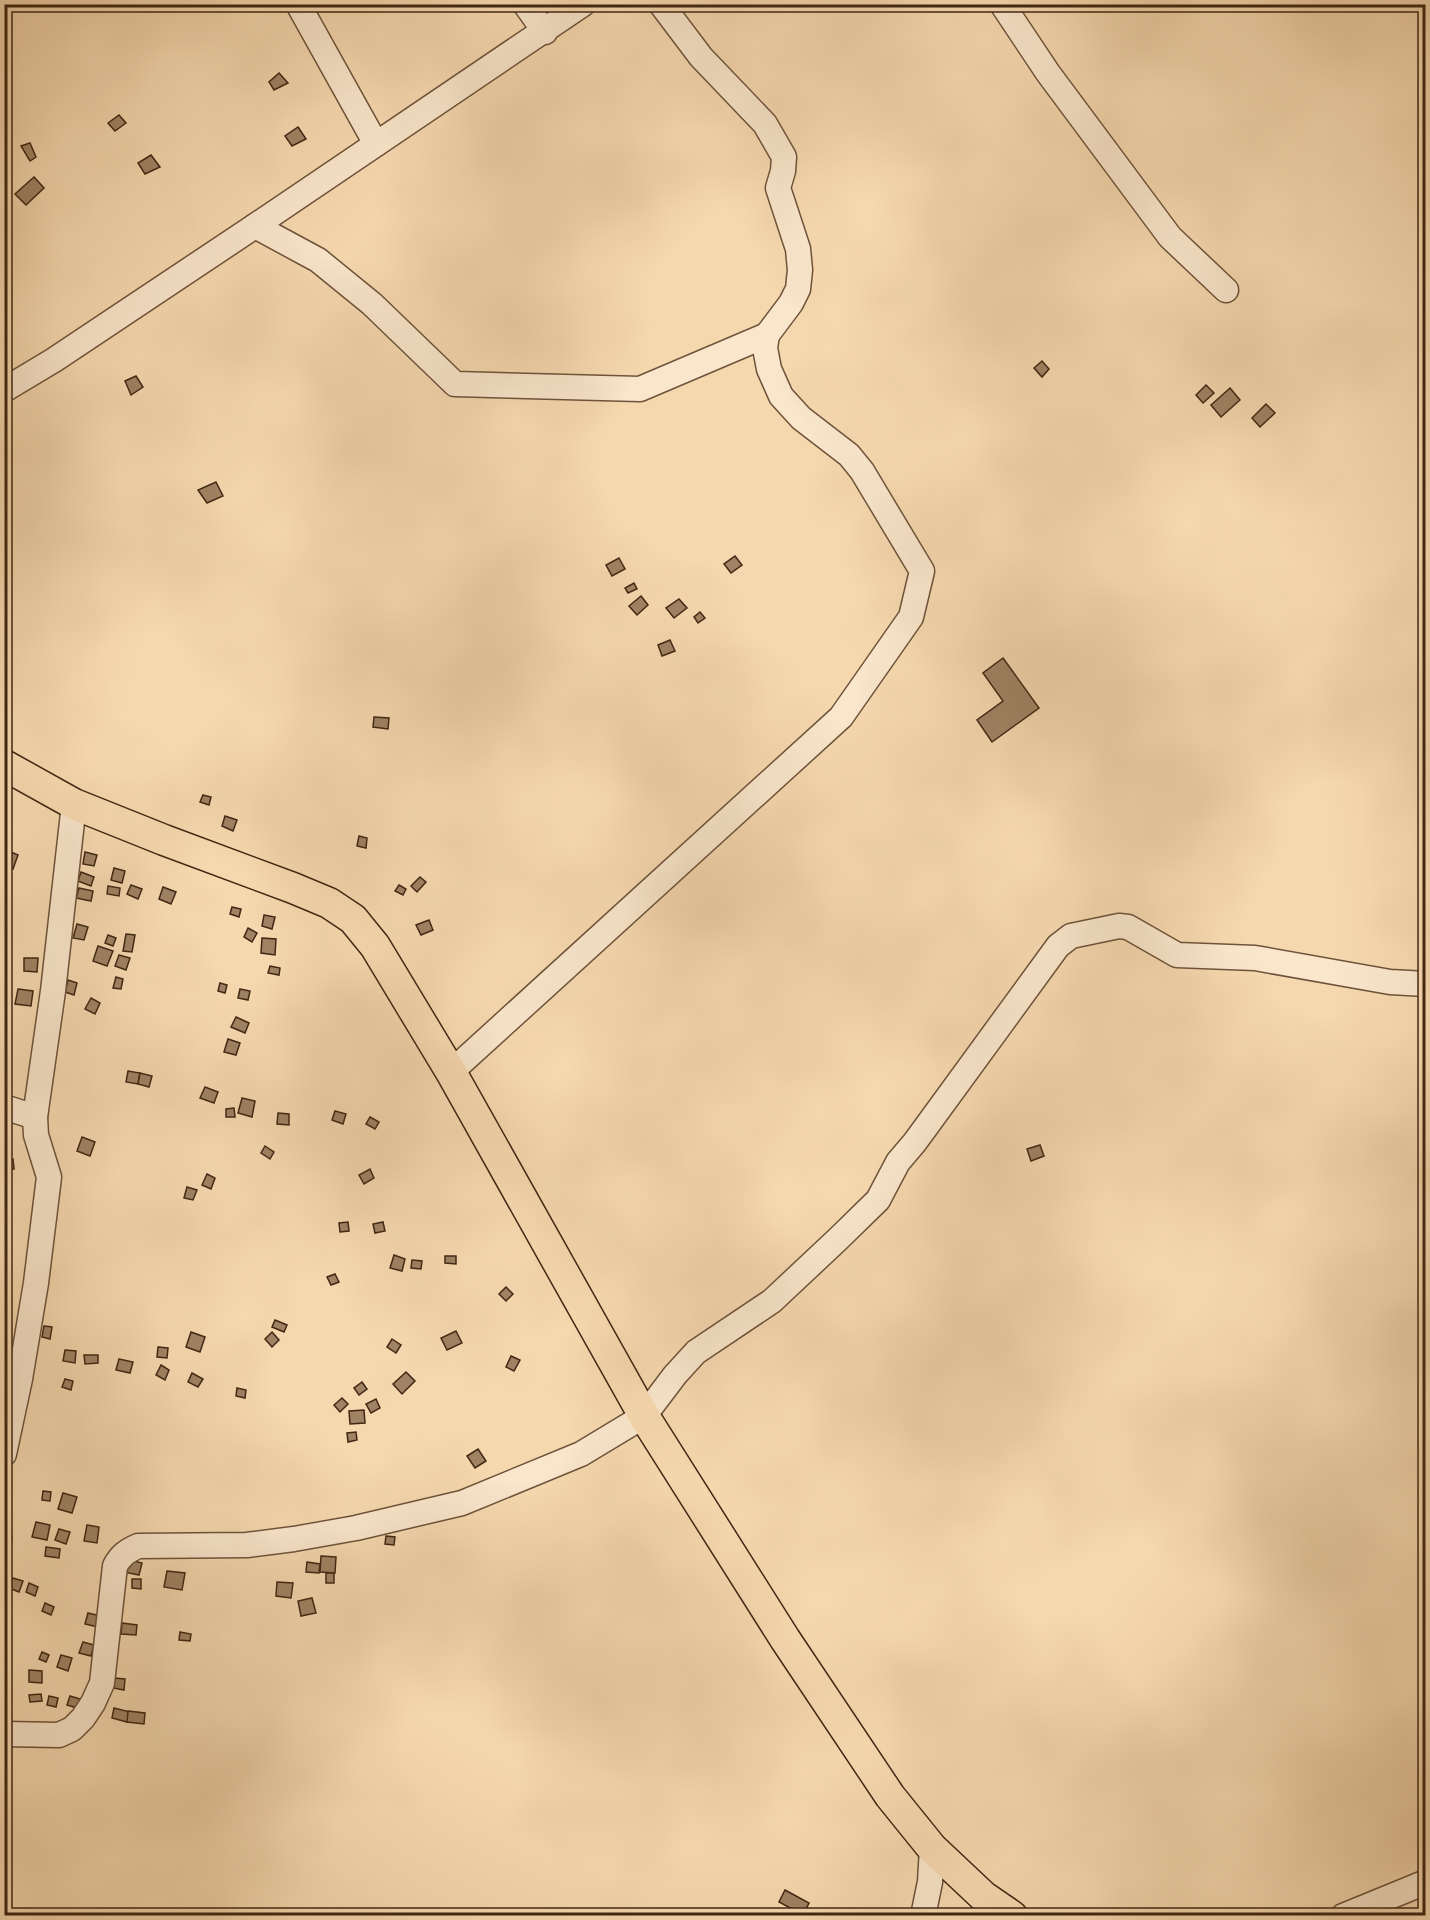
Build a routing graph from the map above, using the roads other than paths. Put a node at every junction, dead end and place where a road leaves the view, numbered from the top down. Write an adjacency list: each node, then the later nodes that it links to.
1 (298, 4): 7 (street)
2 (525, 4): 6 (street)
3 (583, 4): 6 (street)
4 (661, 4): 10 (street)
5 (1002, 4): 9 (street)
6 (545, 32): 7 (street)
7 (376, 144): 8 (street)
8 (255, 226): 10 (street); 11 (street)
9 (1226, 290)
10 (767, 335): 15 (street)
11 (4, 390)
12 (4, 765): 13 (main road)
13 (74, 804): 15 (main road); 17 (street)
14 (1425, 984): 19 (street)
15 (451, 1072): 19 (main road)
16 (4, 1107): 17 (street)
17 (35, 1117): 18 (street)
18 (11, 1391): 20 (street)
19 (644, 1416): 21 (street); 22 (main road)
20 (4, 1454)
21 (4, 1734)
22 (932, 1848): 24 (street); 25 (main road)
23 (1425, 1882): 26 (street)
24 (923, 1916)
25 (1012, 1916)
26 (1343, 1916)

